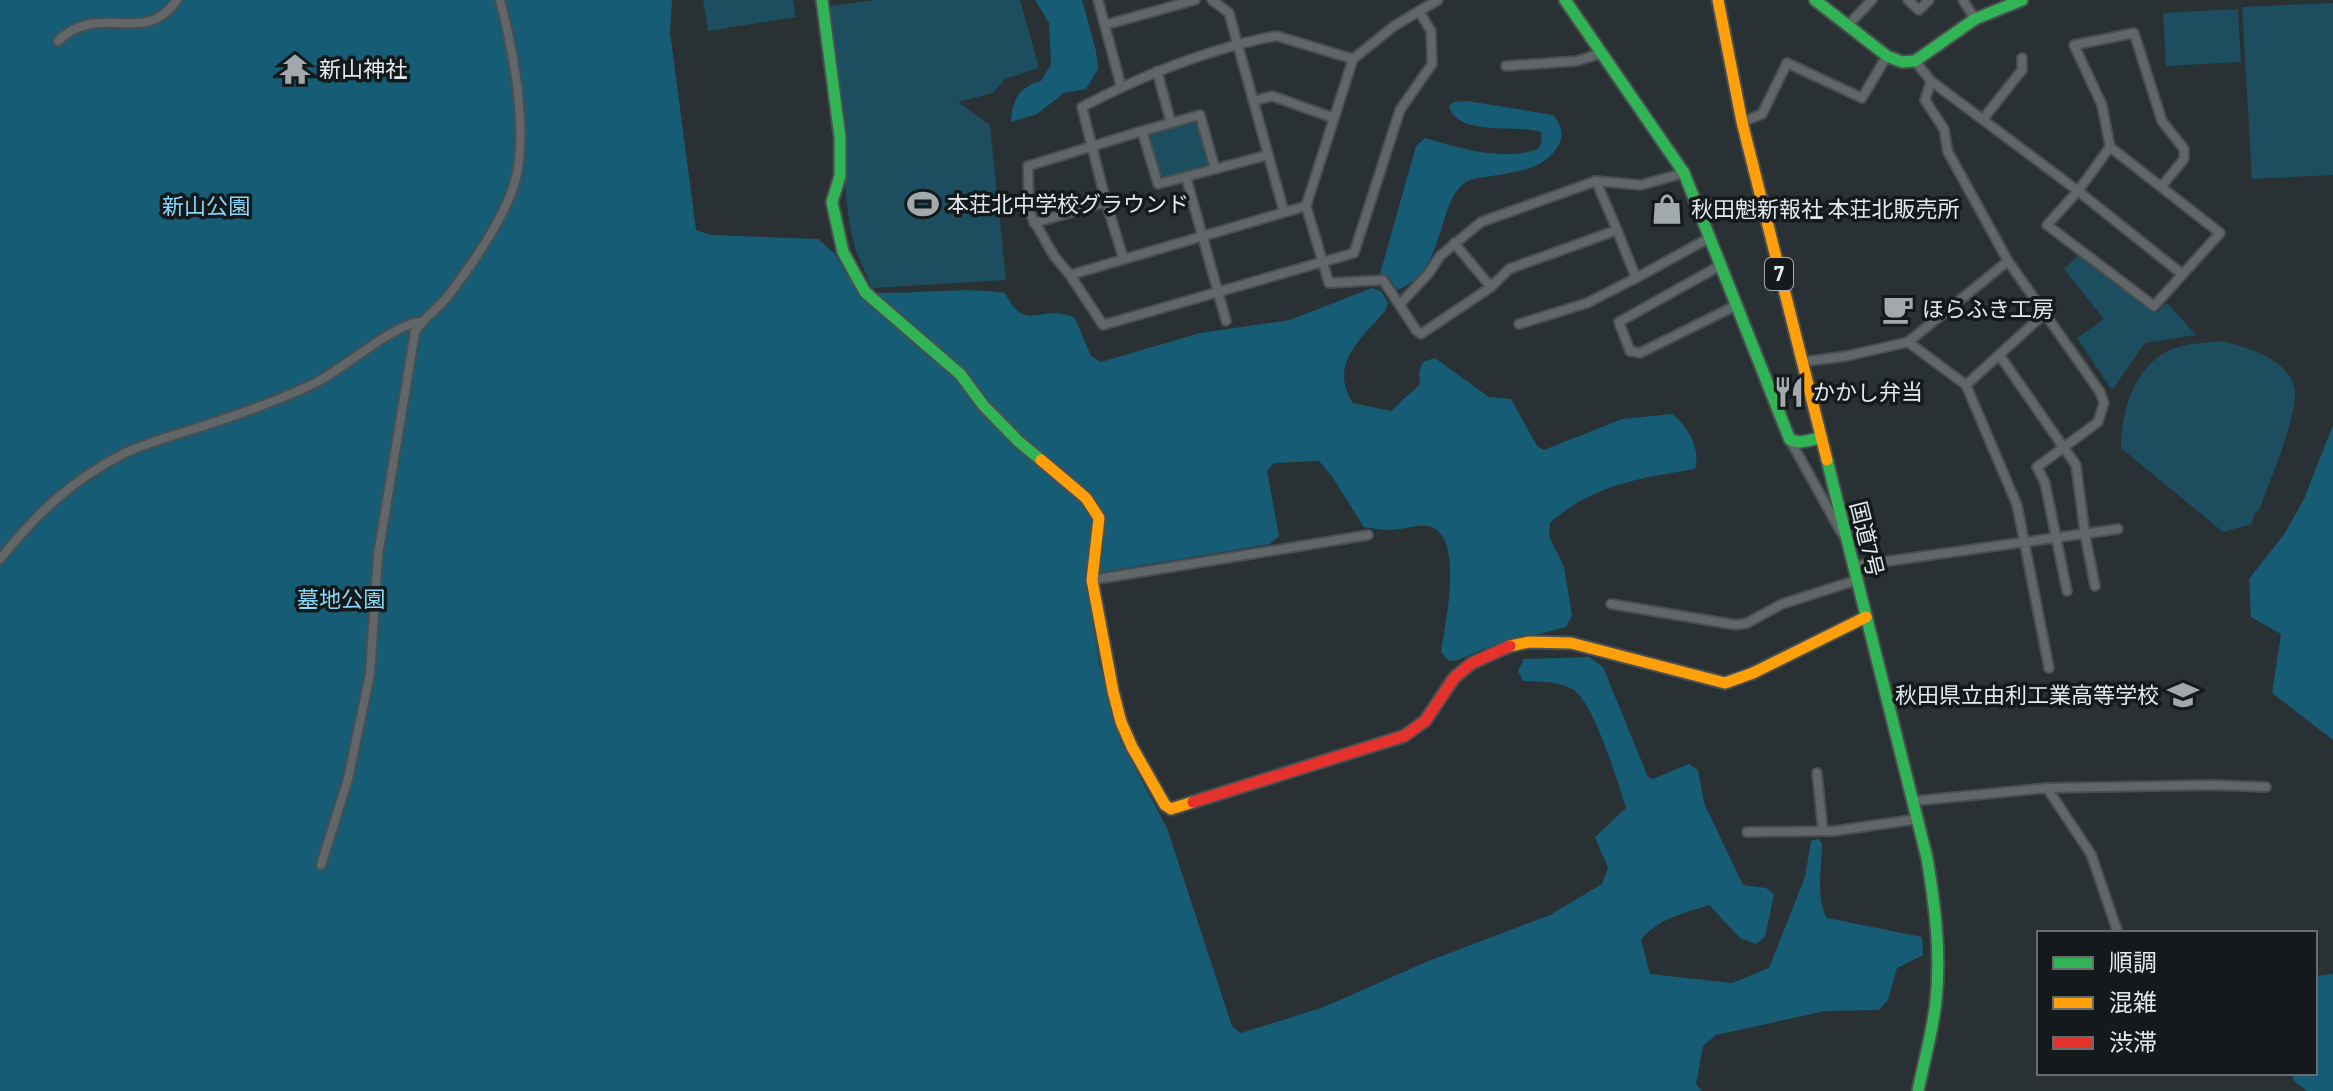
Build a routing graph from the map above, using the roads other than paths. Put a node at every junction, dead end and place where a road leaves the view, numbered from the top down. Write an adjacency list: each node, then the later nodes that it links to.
1 (177, 0): 20 (street)
2 (500, 0): 67 (street)
3 (822, 0): 84 (main road)
4 (1098, 0): 19 (street)
5 (1195, 0): 19 (street)
6 (1212, 0): 21 (street)
7 (1438, 0): 16 (street)
8 (1565, 0): 22 (main road)
9 (1718, 0): 34 (main road, 国道7号 / 7)
10 (1815, 0): 18 (main road)
11 (1872, 0): 18 (street)
12 (1908, 0): 13 (street)
13 (1929, 0)
14 (1963, 0): 17 (street)
15 (2022, 0): 17 (main road)
16 (1419, 11): 25 (street); 55 (street)
17 (1975, 19): 26 (main road)
18 (1849, 24): 23 (main road)
19 (1105, 25): 30 (street)
20 (58, 41)
21 (1239, 45): 25 (street); 28 (street); 31 (street)
22 (1602, 53): 27 (street); 41 (main road)
23 (1887, 56): 26 (main road); 34 (street)
24 (2022, 58): 33 (street)
25 (1353, 59): 32 (street)
26 (1915, 61): 29 (street)
27 (1506, 66)
28 (1157, 71): 30 (street); 35 (street)
29 (1931, 81): 33 (street); 56 (street)
30 (1121, 86): 37 (street)
31 (1253, 101): 32 (street); 39 (street)
32 (1334, 118): 47 (street)
33 (1983, 119): 45 (street)
34 (1742, 122): 71 (main road, 国道7号 / 7)
35 (1171, 123): 36 (street); 40 (street)
36 (1142, 131): 37 (street); 42 (street)
37 (1091, 147): 46 (street); 49 (street)
38 (2110, 147): 44 (street); 44 (street); 45 (street)
39 (1268, 155): 40 (street); 48 (street)
40 (1215, 169): 42 (street)
41 (1684, 173): 43 (street); 52 (main road)
42 (1186, 177): 51 (street)
43 (1596, 181): 50 (street); 53 (street)
44 (2161, 187): 58 (street)
45 (2078, 191): 58 (street); 58 (street)
46 (1106, 202): 49 (street); 54 (street)
47 (1306, 206): 48 (street); 55 (street)
48 (1284, 212): 51 (street)
49 (1034, 223): 59 (street)
50 (1617, 230): 60 (street); 61 (street)
51 (1203, 234): 54 (street); 62 (street)
52 (1711, 237): 57 (main road); 60 (street)
53 (1454, 243): 61 (street); 63 (street)
54 (1123, 257): 59 (street)
55 (1323, 261): 62 (street); 63 (street)
56 (2008, 261): 65 (street); 69 (street)
57 (1721, 265): 64 (main road); 64 (street)
58 (2182, 274)
59 (1070, 275): 62 (street)
60 (1636, 278): 68 (street)
61 (1491, 287): 63 (street)
62 (1217, 290): 66 (street)
63 (1400, 304)
64 (1735, 306): 74 (main road)
65 (2043, 315): 70 (street); 75 (street)
66 (1226, 321)
67 (421, 322): 82 (street); 98 (street)
68 (1519, 324)
69 (1908, 342): 71 (street); 72 (street)
70 (2000, 356): 72 (street); 75 (street)
71 (1801, 362): 73 (main road, 国道7号 / 7)
72 (1966, 385): 80 (street)
73 (1821, 438): 74 (main road); 81 (main road, 国道7号 / 7)
74 (1790, 440): 81 (street)
75 (2065, 447): 78 (street); 79 (street)
76 (2118, 529): 78 (street)
77 (1368, 535): 84 (street)
78 (2085, 535): 79 (street); 86 (street)
79 (2056, 539): 80 (street); 87 (street)
80 (2026, 543): 83 (street); 90 (street)
81 (1848, 547): 83 (main road, 国道7号 / 7)
82 (0, 559)
83 (1853, 566): 85 (main road, 国道7号 / 7)
84 (1092, 580): 89 (main road)
85 (1857, 580): 88 (street); 89 (main road, 国道7号 / 7)
86 (2095, 586)
87 (2067, 591)
88 (1611, 604)
89 (1866, 617): 94 (main road, 国道7号 / 7)
90 (2049, 668)
91 (1817, 773): 96 (street)
92 (2266, 787): 93 (street)
93 (2047, 788): 94 (street); 99 (street)
94 (1914, 801): 95 (main road, 国道7号 / 7)
95 (1918, 819): 96 (street); 100 (main road, 国道7号 / 7)
96 (1823, 831): 97 (street)
97 (1747, 832)
98 (321, 865)
99 (2117, 931)
100 (1918, 1091)

